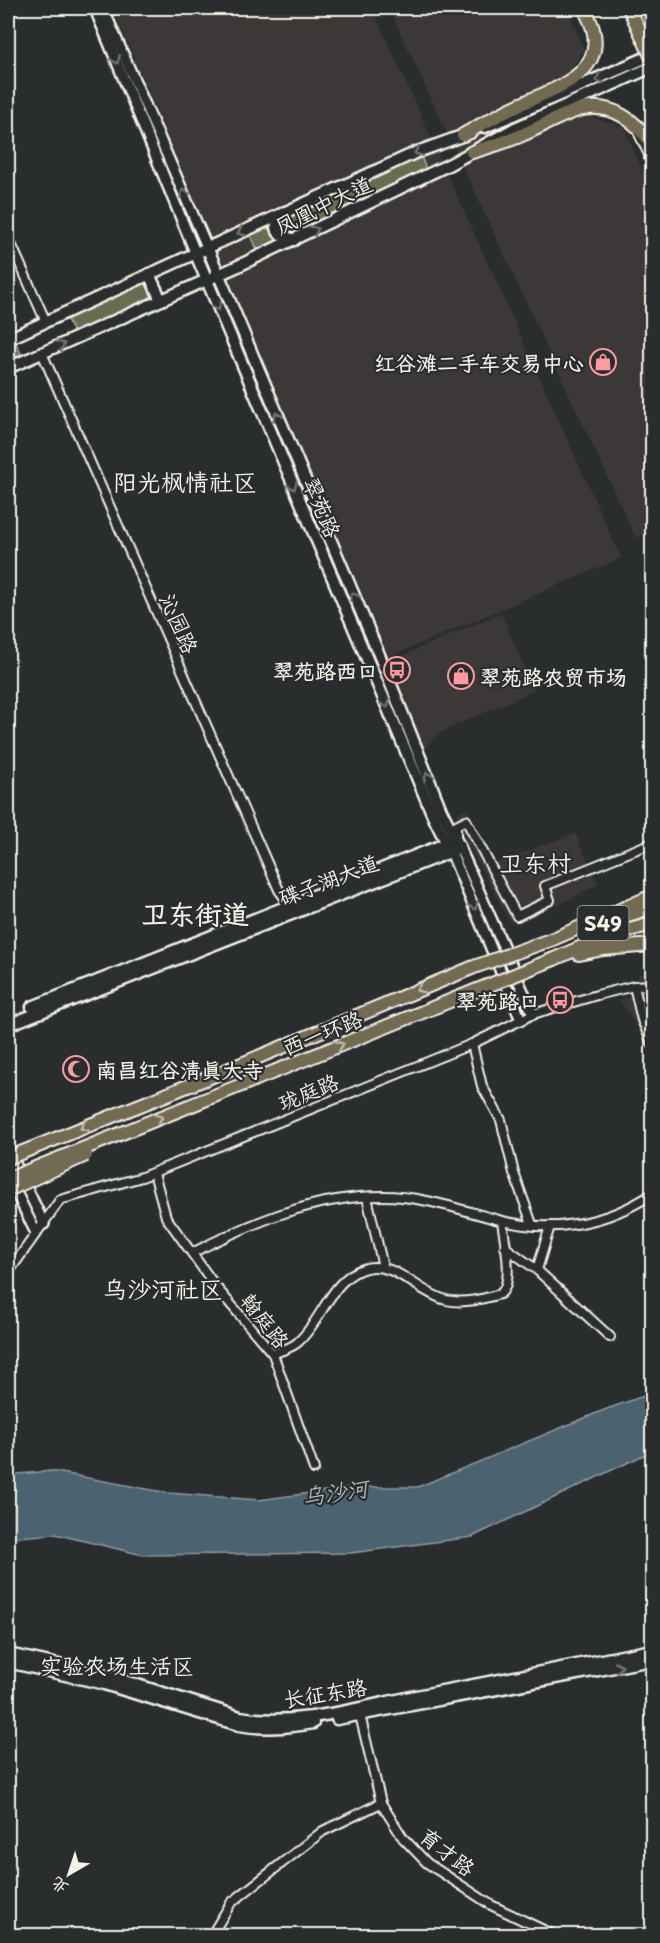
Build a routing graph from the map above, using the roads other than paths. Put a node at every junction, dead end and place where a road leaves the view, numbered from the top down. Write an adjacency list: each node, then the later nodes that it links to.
1 (93, 8): 18 (street, 翠苑路, one-way to 18)
2 (103, 8): 17 (street, 翠苑路, one-way to 2)
3 (584, 8): 10 (highway)
4 (630, 8): 7 (highway, bridge)
5 (644, 8): 6 (highway)
6 (652, 27)
7 (652, 56): 10 (main road, 凤凰中大道, one-way to 10)
8 (652, 67): 12 (main road, 凤凰中大道)
9 (630, 119): 11 (highway); 12 (highway); 13 (street)
10 (464, 135): 14 (main road, 凤凰中大道, one-way to 14)
11 (652, 144)
12 (472, 152): 16 (main road, 凤凰中大道, one-way to 12)
13 (652, 161)
14 (285, 212): 16 (main road); 17 (main road, 凤凰中大道, one-way to 17)
15 (8, 237): 23 (street)
16 (294, 240): 20 (main road, 凤凰中大道)
17 (207, 247): 18 (main road, 凤凰中大道); 20 (main road, 翠苑路)
18 (195, 252): 19 (main road, 凤凰中大道); 21 (main road, 翠苑路)
19 (149, 274): 22 (main road); 23 (main road, 凤凰中大道)
20 (218, 275): 21 (main road, 凤凰中大道); 28 (main road, 翠苑路, one-way to 20)
21 (206, 280): 22 (main road, 凤凰中大道); 28 (main road, 翠苑路, one-way to 28)
22 (161, 300): 25 (main road, 凤凰中大道, one-way to 22)
23 (46, 322): 24 (main road, 凤凰中大道)
24 (8, 339)
25 (42, 353): 26 (main road, 凤凰中大道); 30 (street, 沁园路)
26 (8, 368)
27 (652, 843): 28 (street)
28 (453, 846): 30 (main road, 碟子湖大道); 38 (street, 翠苑路); 40 (street, 翠苑路, one-way to 40); 41 (main road, 碟子湖大道)
29 (652, 896): 33 (highway)
30 (290, 905): 39 (main road, 碟子湖大道)
31 (652, 907): 33 (highway, 西一环路 / S49)
32 (652, 924): 35 (highway, 西一环路 / S49)
33 (553, 939): 46 (highway, 西一环路 / S49, one-way to 46, bridge)
34 (652, 945): 35 (highway)
35 (555, 959): 44 (highway, 西一环路 / S49, one-way to 35, bridge)
36 (652, 985): 37 (street, 珑庭路)
37 (634, 986): 38 (street, 珑庭路); 42 (street)
38 (533, 1014): 40 (street, 珑庭路)
39 (8, 1017)
40 (521, 1020): 43 (street, 珑庭路)
41 (8, 1024)
42 (652, 1043)
43 (472, 1044): 47 (street, 珑庭路); 55 (street)
44 (136, 1127): 49 (highway, 西一环路 / S49, bridge); 50 (highway, bridge)
45 (8, 1149): 54 (street)
46 (8, 1158)
47 (154, 1173): 54 (street, 珑庭路); 59 (street, 翰庭路)
48 (8, 1174): 57 (street)
49 (8, 1179)
50 (8, 1190)
51 (652, 1194): 56 (street)
52 (367, 1197): 53 (street); 59 (street); 60 (street)
53 (502, 1221): 55 (street); 58 (street)
54 (44, 1224): 57 (street, 珑庭路)
55 (532, 1224): 56 (street)
56 (550, 1226): 61 (street)
57 (36, 1233): 62 (street, 珑庭路)
58 (505, 1247): 60 (street); 61 (street)
59 (192, 1253): 64 (street, 翰庭路)
60 (383, 1267): 64 (street)
61 (537, 1270): 63 (street)
62 (8, 1274)
63 (610, 1337)
64 (273, 1354): 65 (street, 翰庭路)
65 (314, 1469)
66 (652, 1650): 67 (main road, 长征东路)
67 (8, 1654)
68 (652, 1660): 70 (main road, 长征东路, one-way to 68)
69 (8, 1662): 70 (main road, 长征东路)
70 (360, 1715): 71 (street, 育才路)
71 (381, 1803): 72 (street); 73 (street, 育才路)
72 (211, 1935)
73 (556, 1935)

